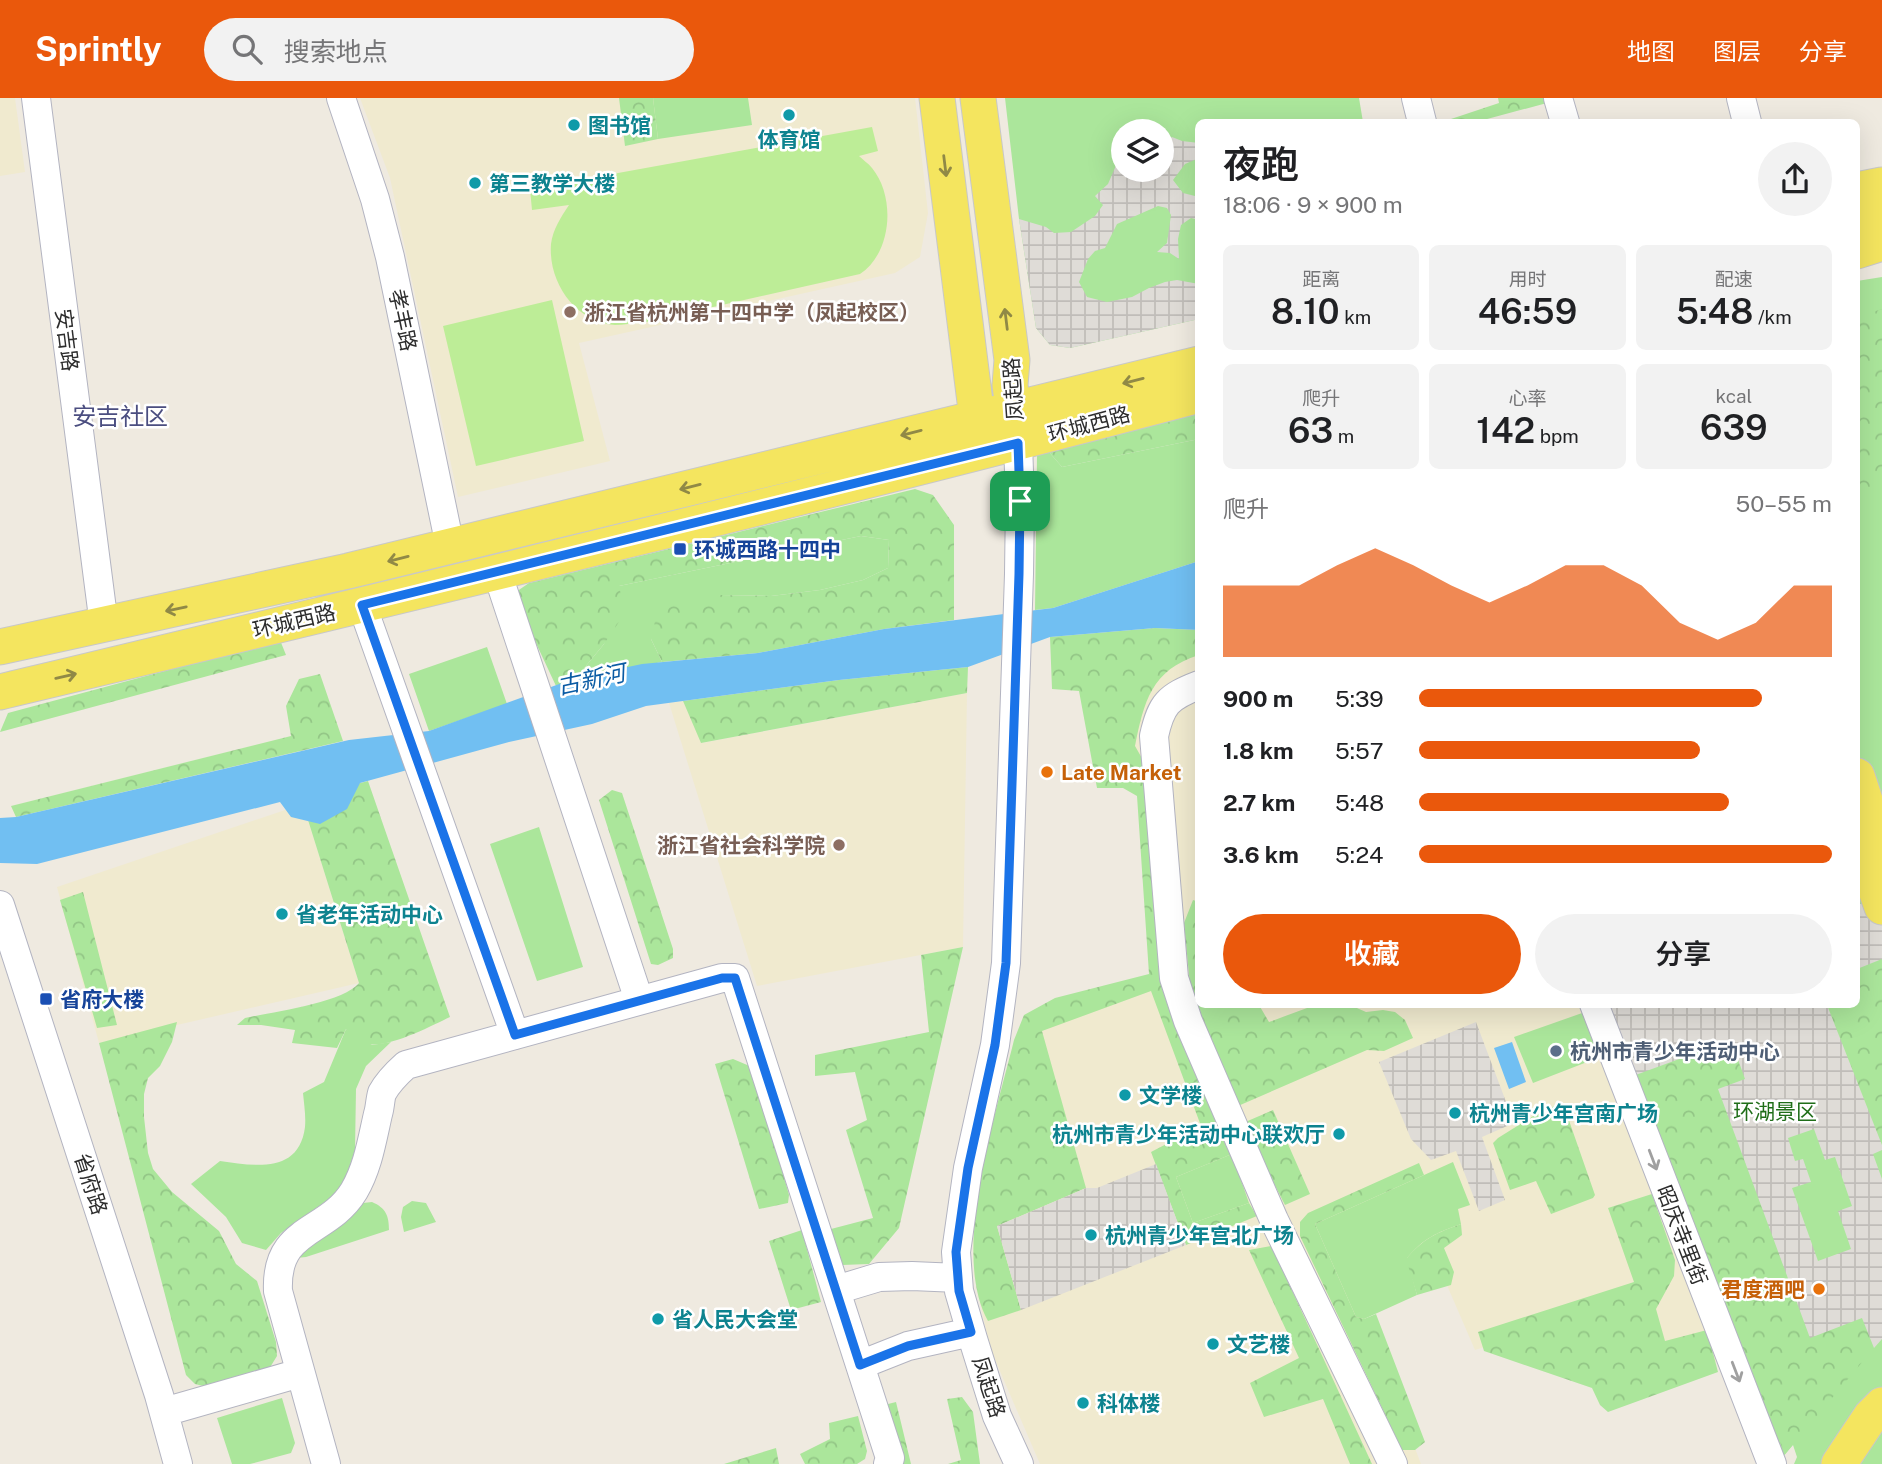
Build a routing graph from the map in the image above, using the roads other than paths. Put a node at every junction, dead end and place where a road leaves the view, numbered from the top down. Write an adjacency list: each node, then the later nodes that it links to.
1 (36, 98): 20 (street, 安吉路)
2 (341, 98): 17 (street, 孝丰路)
3 (937, 98): 15 (main road, one-way to 15)
4 (978, 98): 16 (main road, 凤起路, one-way to 4)
5 (1416, 98): 8 (street)
6 (1558, 98): 9 (street)
7 (1741, 98): 10 (street)
8 (1421, 119)
9 (1564, 119)
10 (1746, 119)
11 (1882, 185): 12 (main road)
12 (1860, 189)
13 (1195, 365): 16 (main road, 环城西路, one-way to 16)
14 (1195, 396): 16 (main road, 环城西路)
15 (977, 418): 16 (main road, 环城西路); 17 (main road, 环城西路, one-way to 17)
16 (1015, 427): 18 (main road, 环城西路); 32 (street, 凤起路)
17 (450, 547): 20 (main road, 环城西路, one-way to 20)
18 (497, 572): 19 (main road, 环城西路); 29 (street)
19 (362, 605): 23 (main road, 环城西路, one-way to 19); 31 (street)
20 (104, 625): 21 (main road, 环城西路)
21 (0, 647)
22 (1195, 687): 43 (street)
23 (0, 692)
24 (1860, 785): 26 (main road)
25 (1860, 846): 28 (main road)
26 (1882, 852)
27 (0, 905): 38 (street, 省府路)
28 (1882, 907)
29 (639, 1000): 31 (street); 33 (street)
30 (1596, 1008): 44 (street, 昭庆寺里街, one-way to 44)
31 (515, 1035): 36 (street)
32 (958, 1278): 33 (street); 34 (street, 凤起路)
33 (836, 1290): 35 (street)
34 (971, 1332): 35 (street); 42 (street, 凤起路)
35 (860, 1365): 41 (street)
36 (300, 1373): 38 (street); 40 (street)
37 (1882, 1405): 45 (main road)
38 (164, 1412): 39 (street, 省府路)
39 (178, 1464)
40 (326, 1464)
41 (888, 1464)
42 (1018, 1464)
43 (1393, 1464)
44 (1772, 1464)
45 (1839, 1464)

